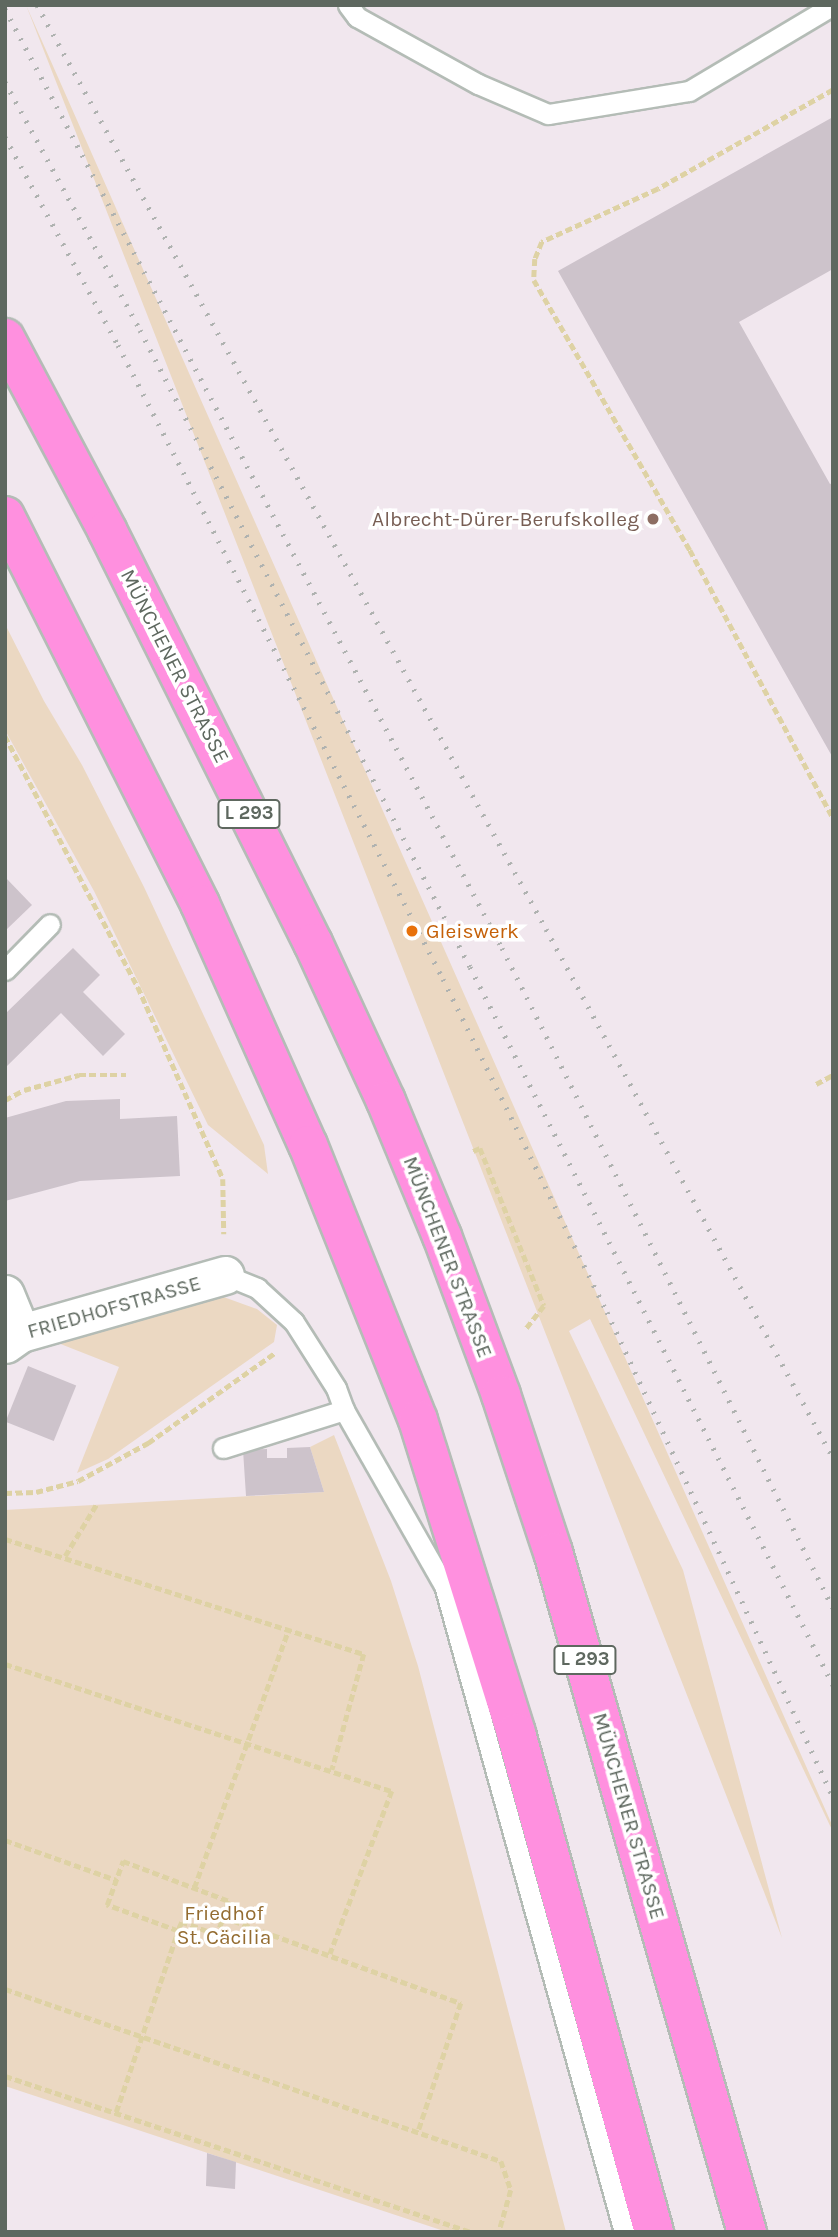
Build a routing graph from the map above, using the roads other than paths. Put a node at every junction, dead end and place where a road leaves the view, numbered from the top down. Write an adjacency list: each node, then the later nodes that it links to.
1 (348, 5): 2 (lane)
2 (833, 5)
3 (5, 338): 14 (highway, MÜNCHENER STRASSE / L 293)
4 (5, 516): 13 (highway)
5 (50, 925): 6 (lane)
6 (5, 970)
7 (225, 1275): 9 (street, FRIEDHOFSTRASSE); 10 (lane)
8 (5, 1294): 9 (street)
9 (13, 1339)
10 (344, 1410): 11 (lane); 12 (lane)
11 (223, 1448)
12 (624, 2232)
13 (654, 2232)
14 (747, 2232)

